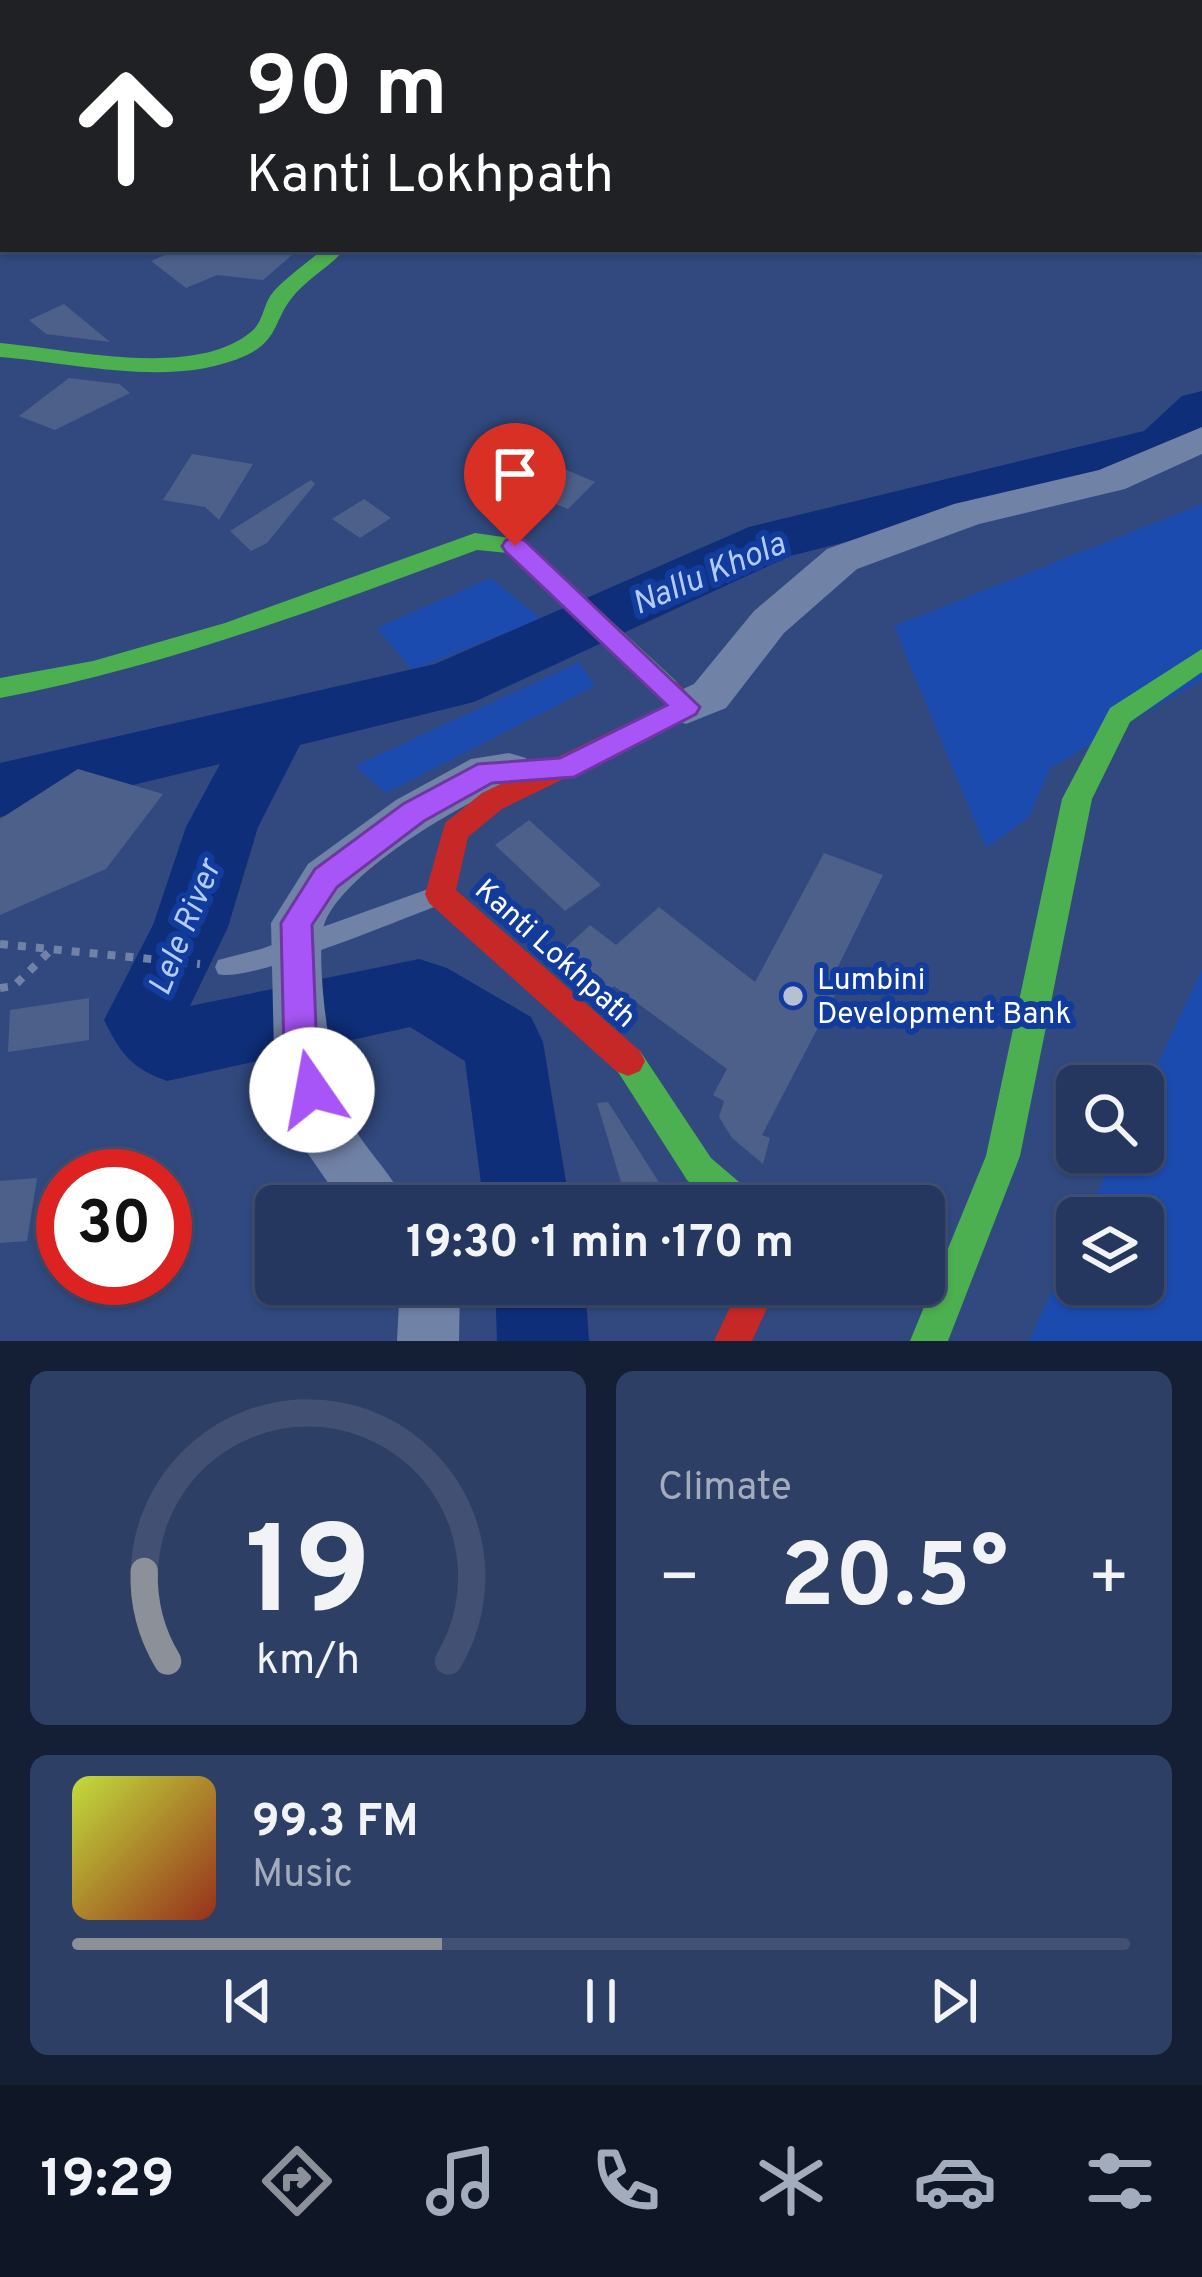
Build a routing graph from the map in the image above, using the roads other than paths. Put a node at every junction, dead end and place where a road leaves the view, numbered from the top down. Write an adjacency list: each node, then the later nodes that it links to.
1 (332, 252): 2 (main road)
2 (0, 350)
3 (1202, 439): 6 (street)
4 (1202, 659): 16 (main road)
5 (0, 688): 6 (main road)
6 (686, 707): 7 (main road, Kanti Lokhpath)
7 (564, 769): 8 (main road, Kanti Lokhpath); 10 (street)
8 (440, 894): 9 (lane); 11 (main road, Kanti Lokhpath)
9 (227, 967)
10 (362, 1185)
11 (717, 1185)
12 (429, 1305): 14 (street)
13 (750, 1305): 15 (main road)
14 (428, 1341)
15 (733, 1341)
16 (929, 1341)

